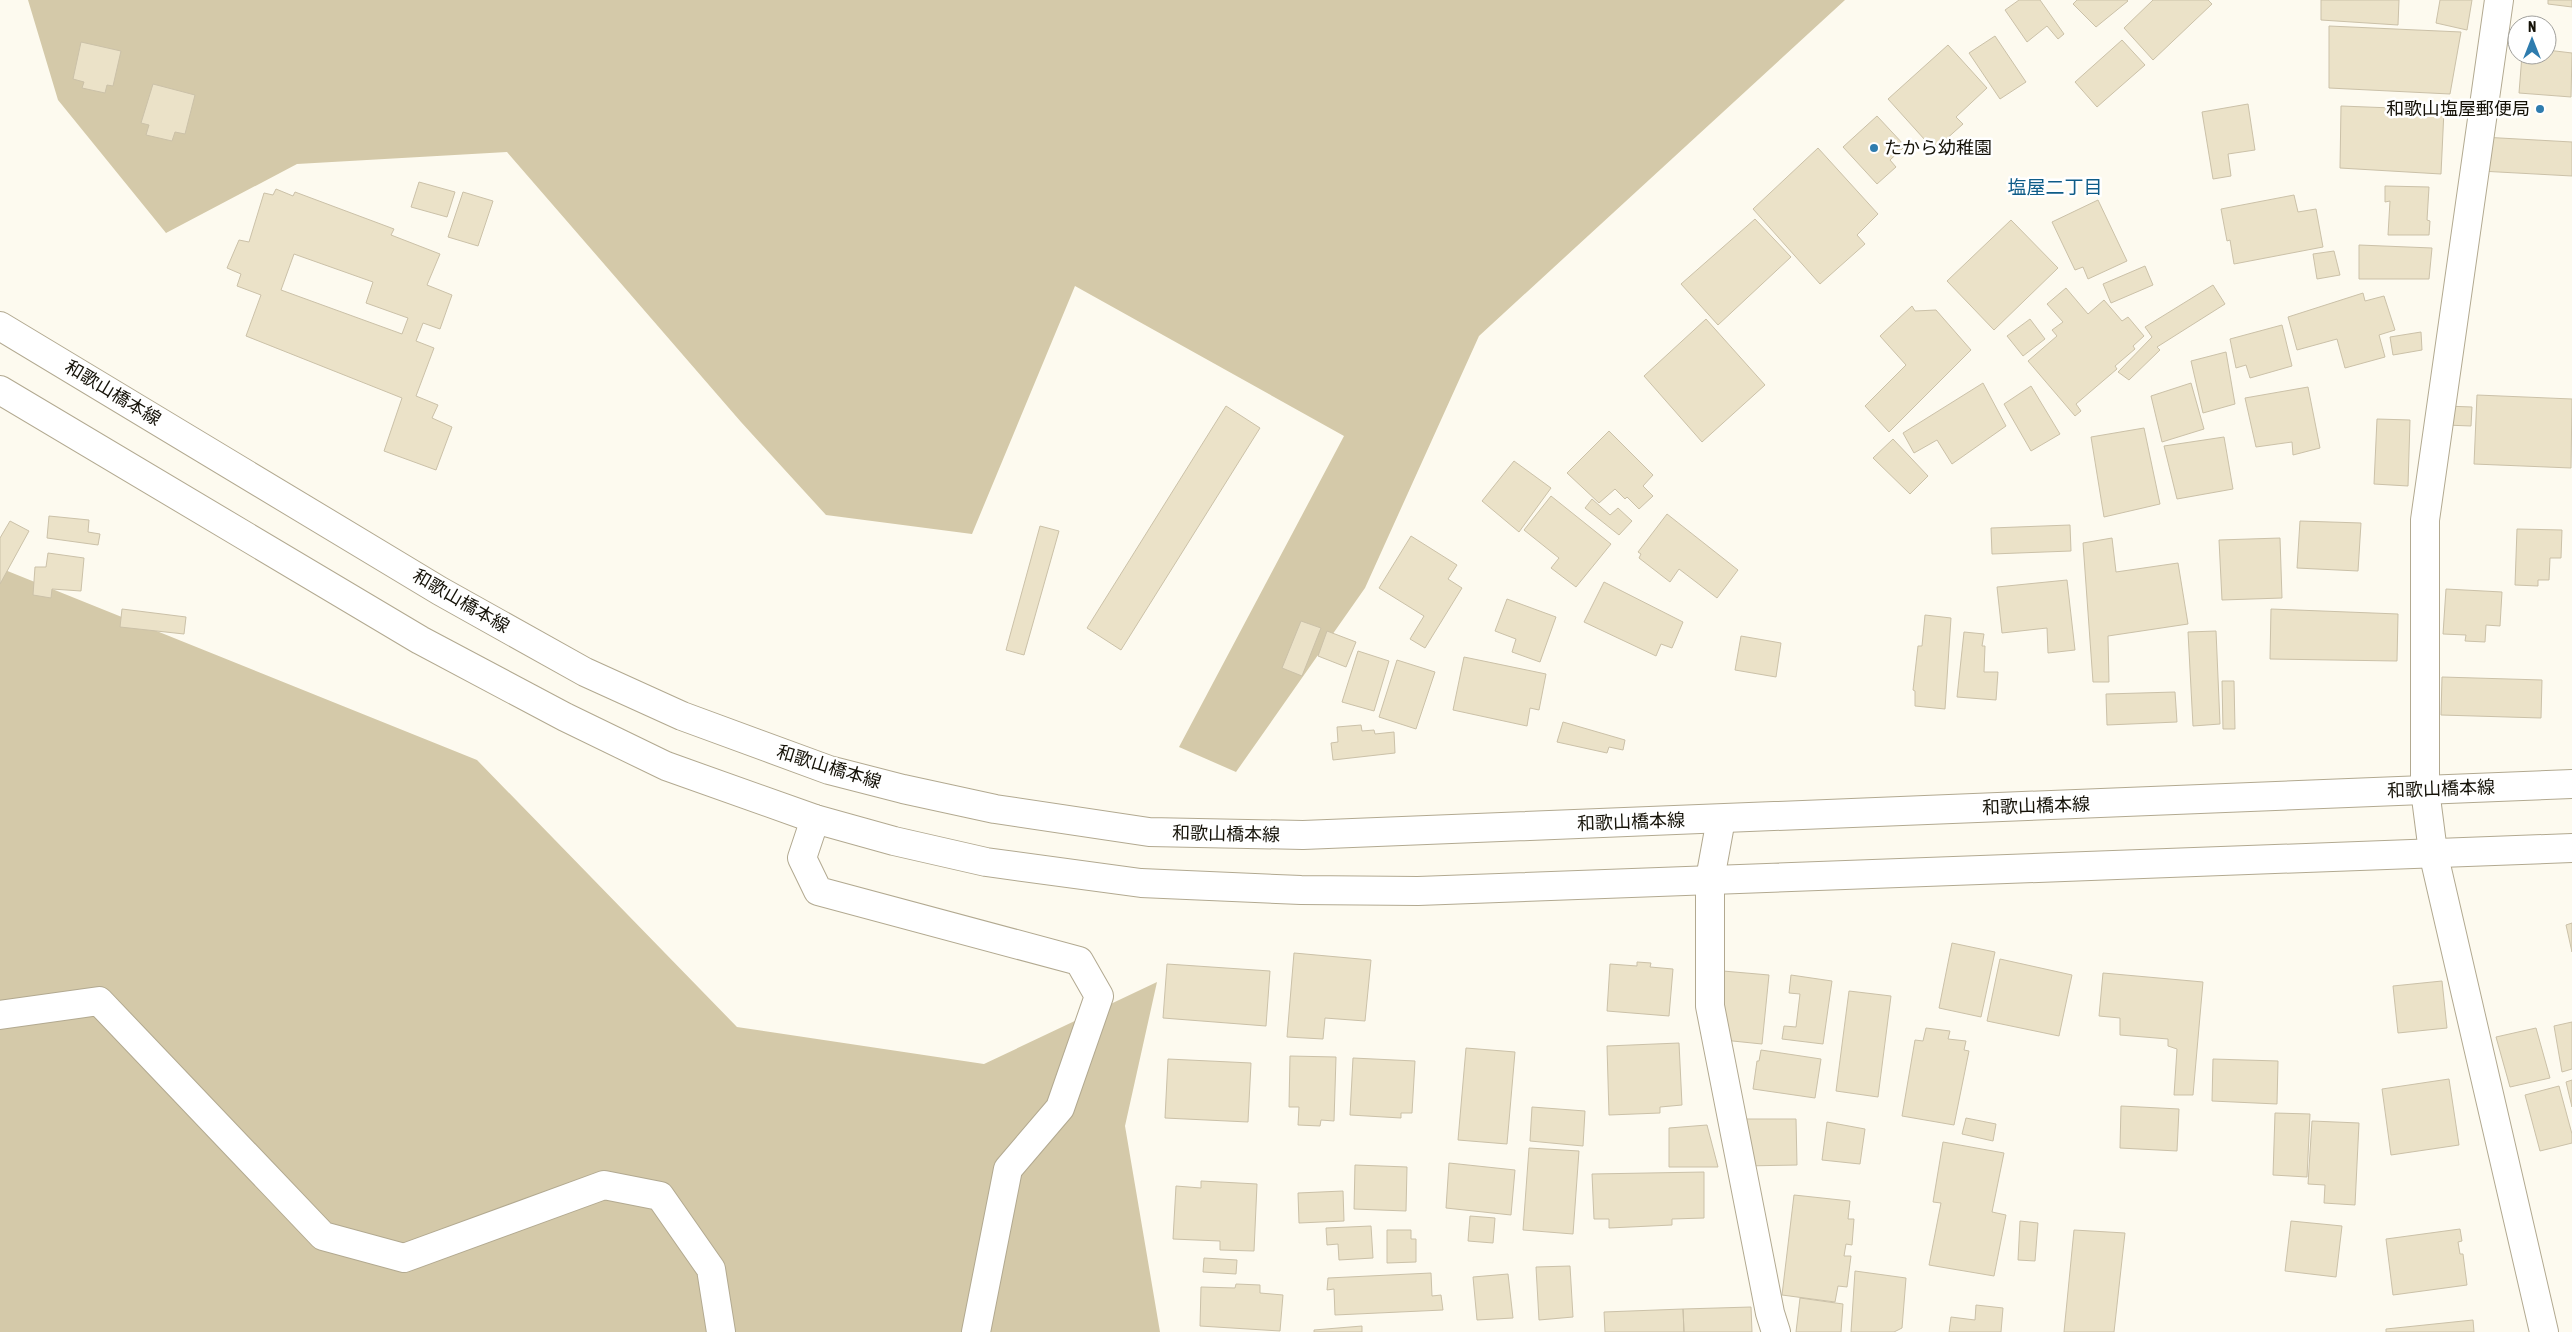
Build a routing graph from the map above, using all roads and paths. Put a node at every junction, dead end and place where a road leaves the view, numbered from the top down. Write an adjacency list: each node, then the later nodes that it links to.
1 (2499, 0): 5 (main road)
2 (0, 326): 7 (main road, 和歌山橋本線)
3 (0, 390): 6 (main road)
4 (2572, 784): 5 (main road, 和歌山橋本線)
5 (2424, 790): 7 (main road, 和歌山橋本線); 9 (main road)
6 (815, 819): 10 (main road); 13 (main road)
7 (1721, 819): 10 (main road)
8 (2572, 848): 9 (main road)
9 (2432, 852): 10 (main road); 15 (main road)
10 (1710, 879): 14 (main road)
11 (0, 1016): 12 (main road)
12 (721, 1332)
13 (976, 1332)
14 (1776, 1332)
15 (2544, 1332)

